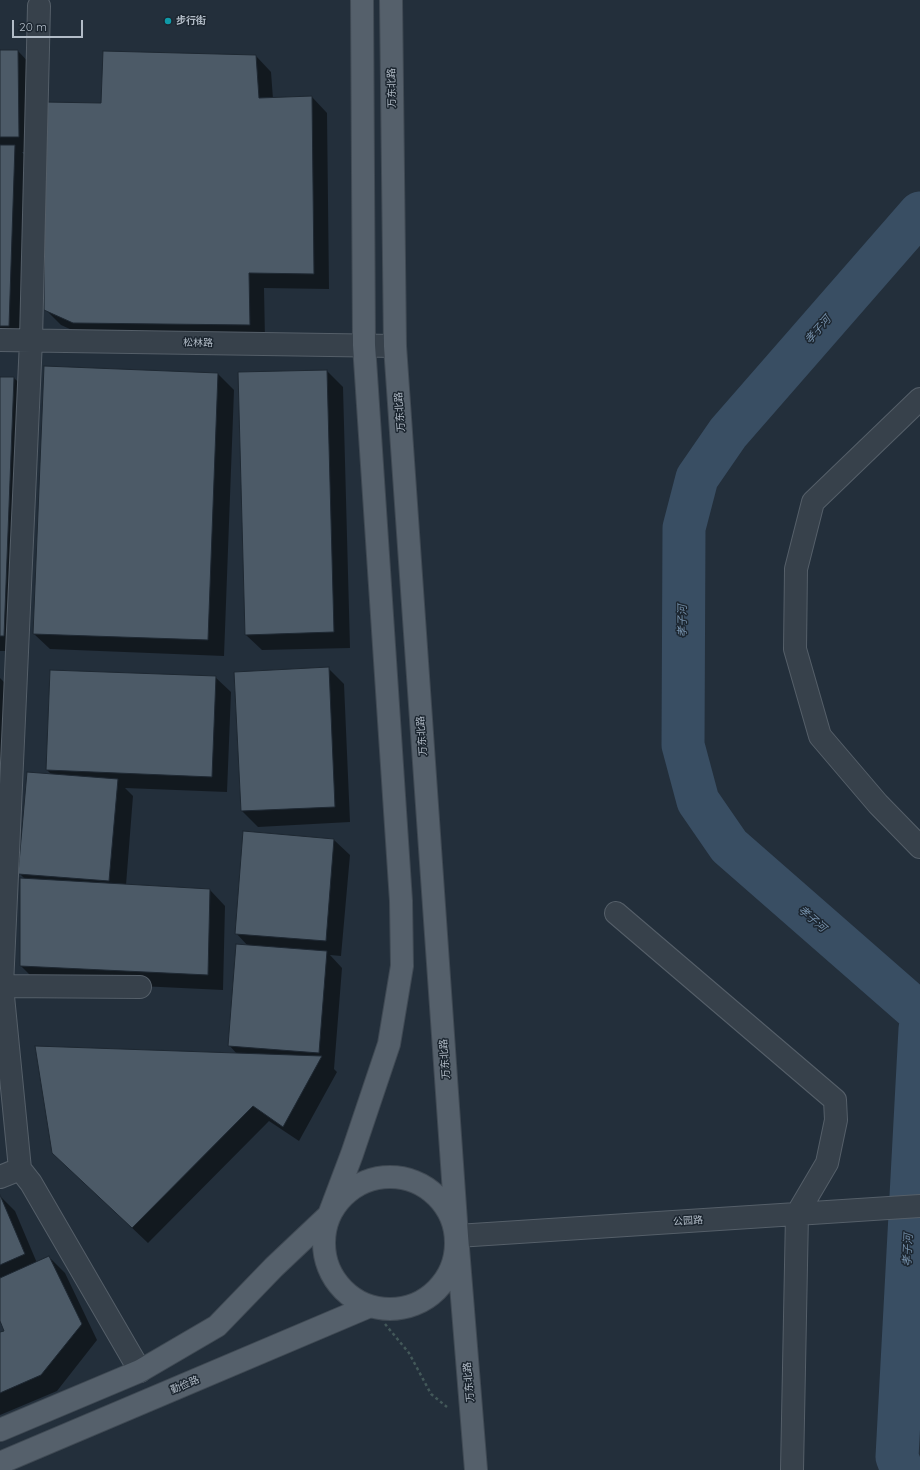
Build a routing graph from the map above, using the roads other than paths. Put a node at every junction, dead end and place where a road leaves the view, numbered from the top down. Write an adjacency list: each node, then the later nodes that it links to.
1 (362, 0): 6 (main road)
2 (391, 0): 7 (main road, 万东北路)
3 (39, 6): 5 (street)
4 (0, 340): 5 (street, 松林路)
5 (31, 340): 6 (street, 松林路); 9 (street)
6 (364, 345): 7 (street, 松林路); 18 (main road)
7 (396, 346): 19 (main road, 万东北路)
8 (920, 398): 10 (street)
9 (8, 655): 12 (street)
10 (920, 847)
11 (616, 913): 17 (street)
12 (1, 986): 13 (street); 14 (street)
13 (140, 987)
14 (20, 1169): 15 (street); 21 (street)
15 (0, 1177)
16 (920, 1206): 17 (street, 公园路)
17 (797, 1214): 19 (street, 公园路); 25 (street)
18 (329, 1215): 19 (main road); 20 (main road); 21 (main road)
19 (457, 1236): 20 (main road); 24 (main road, 万东北路)
20 (370, 1306): 23 (main road, 勤俭路)
21 (140, 1371): 22 (main road)
22 (0, 1430)
23 (0, 1463)
24 (476, 1470)
25 (792, 1470)

